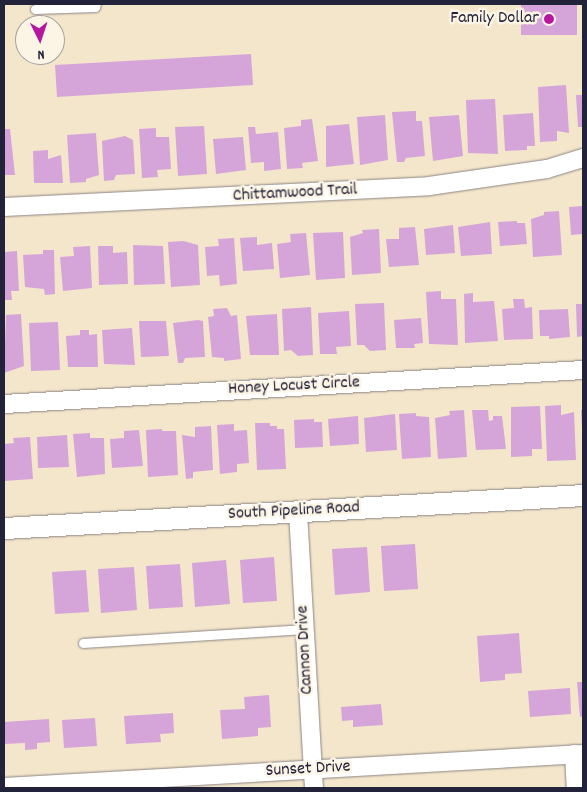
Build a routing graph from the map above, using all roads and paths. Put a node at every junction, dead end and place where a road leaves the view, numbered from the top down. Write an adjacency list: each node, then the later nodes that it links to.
1 (96, 4): 2 (lane)
2 (35, 9)
3 (583, 158): 4 (street, Chittamwood Trail)
4 (4, 207)
5 (583, 370): 6 (street, Honey Locust Circle)
6 (4, 404)
7 (583, 494): 8 (street, South Pipeline Road)
8 (298, 512): 9 (street, South Pipeline Road); 10 (street, Cannon Drive)
9 (4, 528)
10 (305, 629): 11 (lane); 13 (street, Cannon Drive)
11 (82, 644)
12 (579, 754): 13 (street, Sunset Drive); 17 (street)
13 (313, 770): 15 (street, Sunset Drive); 16 (street, Cannon Drive)
14 (4, 787): 15 (street, Sunset Drive)
15 (50, 787)
16 (314, 788)
17 (576, 788)

